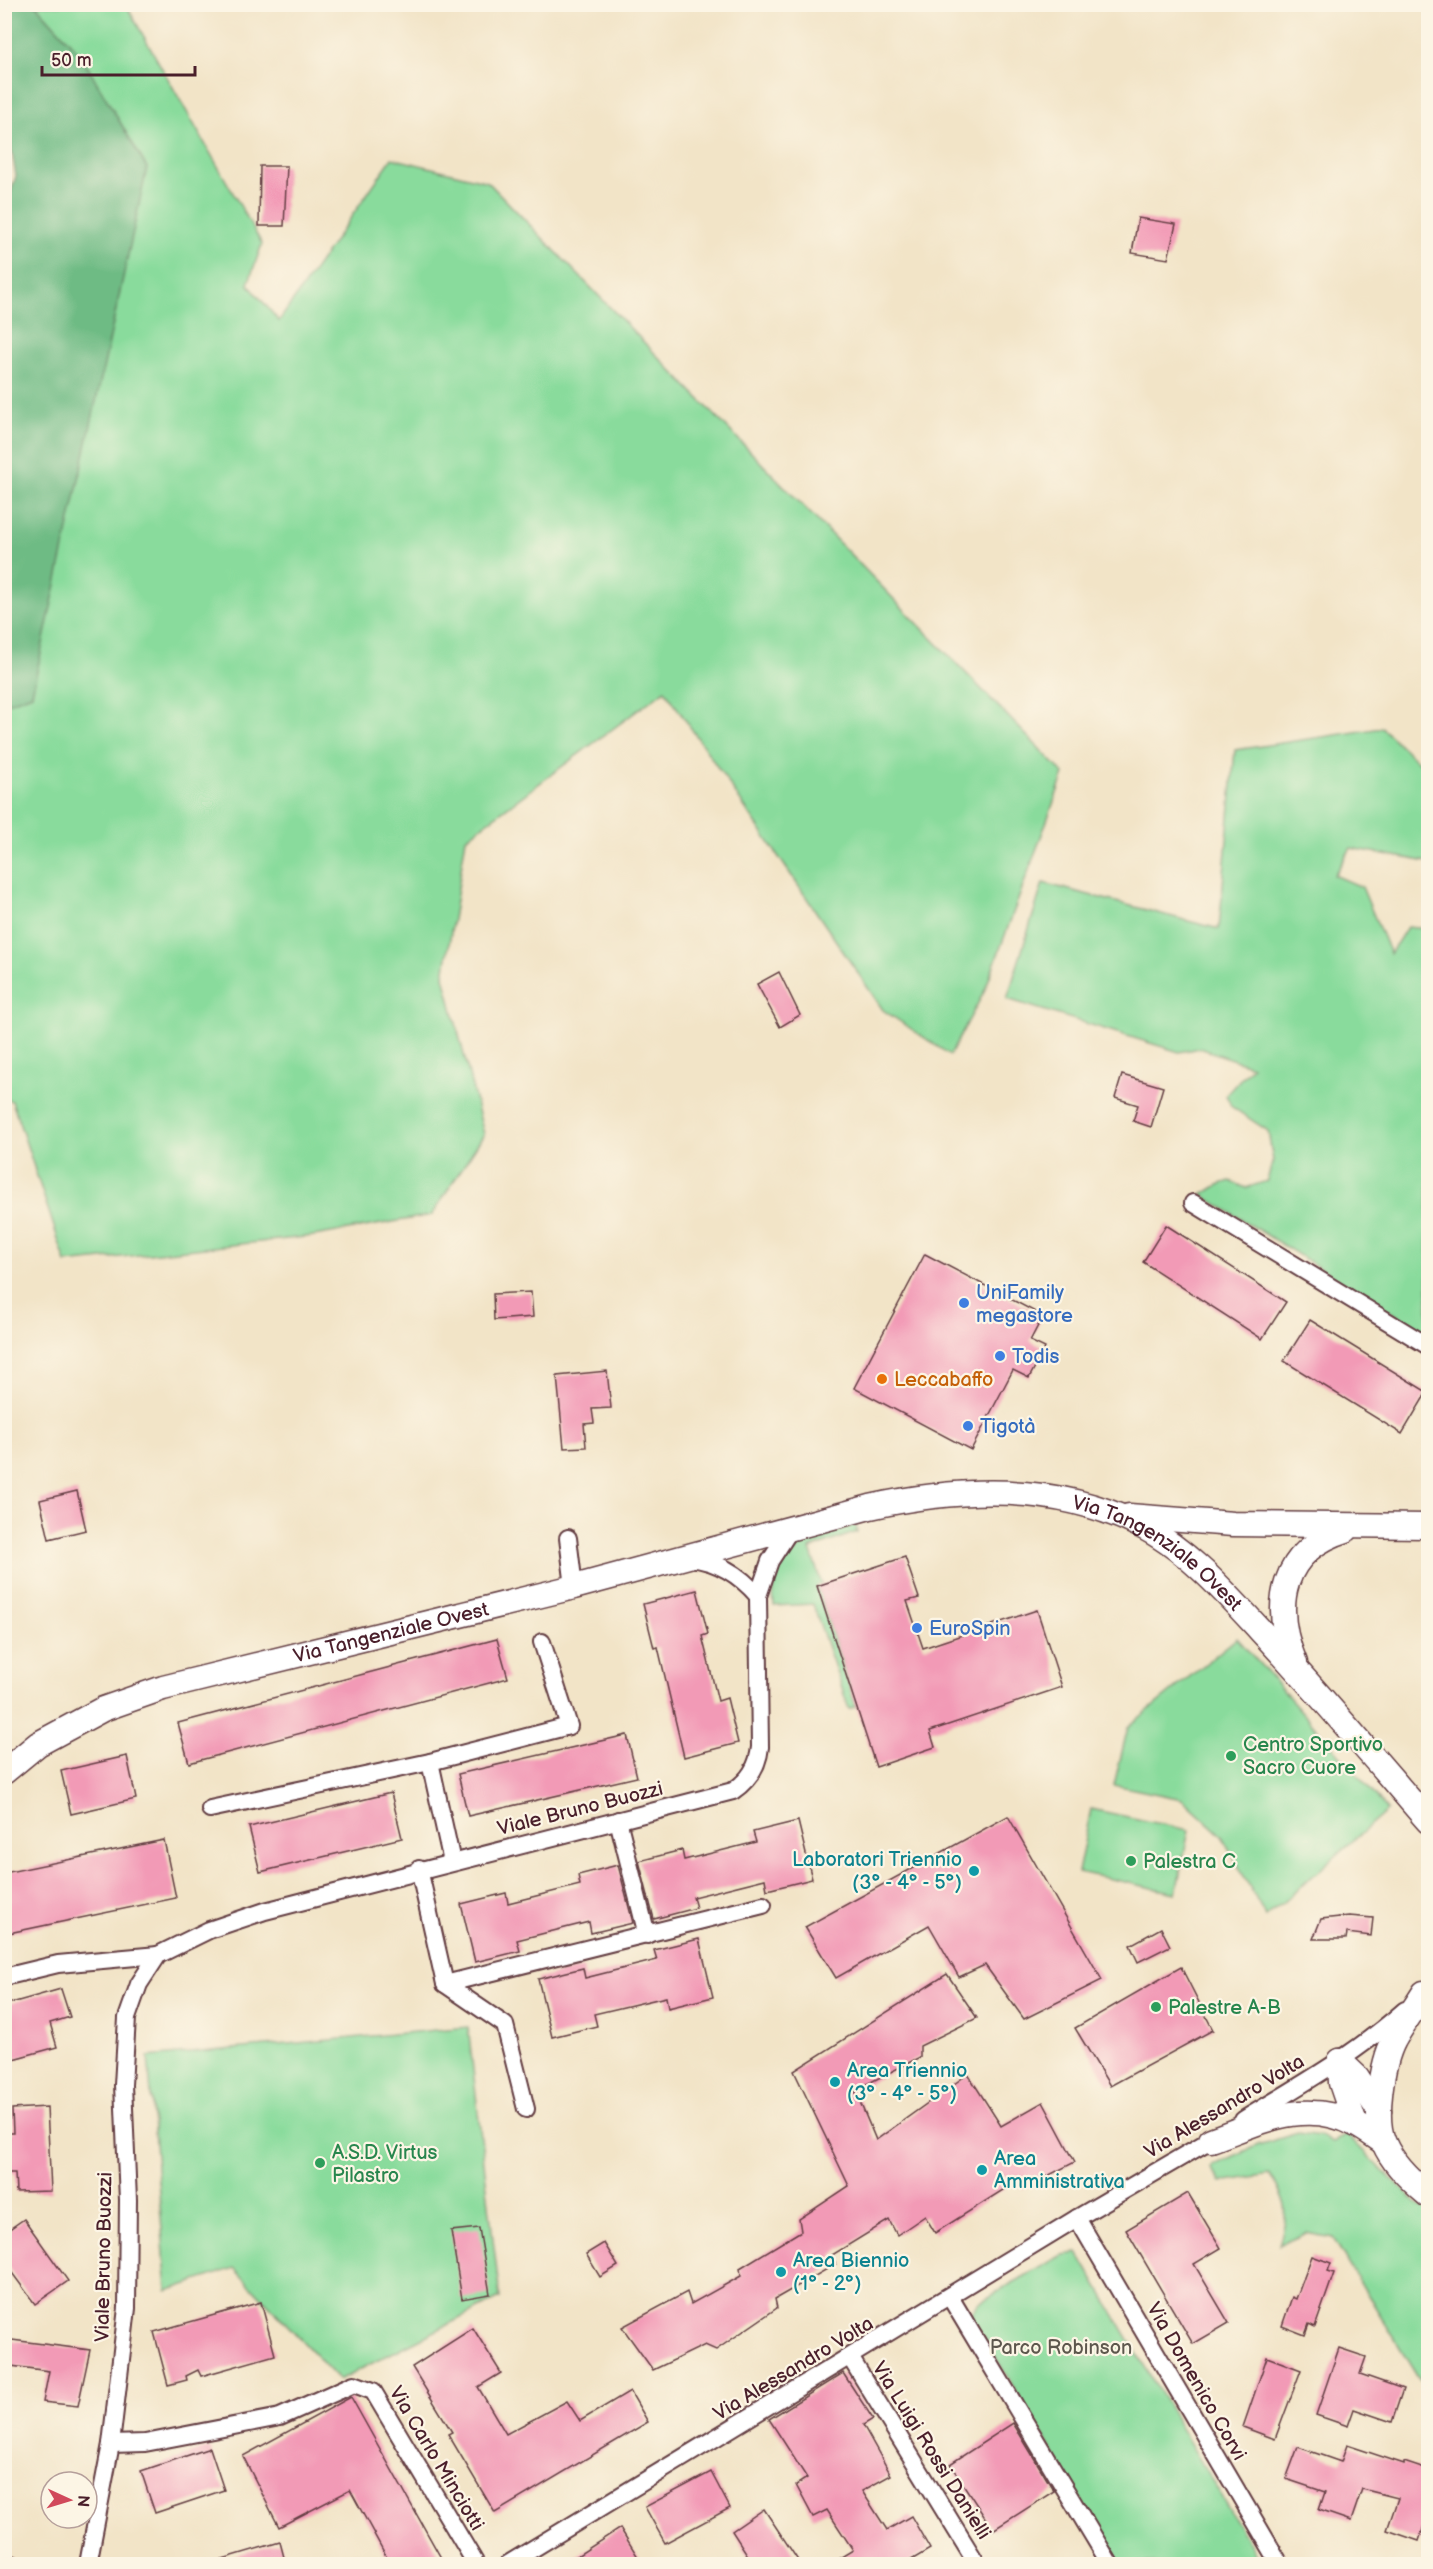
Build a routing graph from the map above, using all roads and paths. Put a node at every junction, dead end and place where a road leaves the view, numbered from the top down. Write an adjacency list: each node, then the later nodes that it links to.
1 (1193, 1203): 2 (street)
2 (1428, 1346)
3 (1117, 1515): 5 (main road, Via Tangenziale Ovest); 6 (main road); 12 (main road, Via Tangenziale Ovest)
4 (1428, 1526): 6 (main road)
5 (793, 1527): 8 (main road, Via Tangenziale Ovest); 10 (street)
6 (1358, 1527): 12 (main road)
7 (567, 1538): 9 (street)
8 (682, 1557): 9 (main road, Via Tangenziale Ovest); 10 (street)
9 (574, 1587): 14 (main road, Via Tangenziale Ovest)
10 (758, 1596): 16 (street, Viale Bruno Buozzi)
11 (542, 1642): 13 (street)
12 (1299, 1671): 17 (main road, Via Tangenziale Ovest)
13 (430, 1762): 15 (street); 18 (street)
14 (4, 1772)
15 (210, 1809)
16 (618, 1820): 18 (street, Viale Bruno Buozzi); 21 (street)
17 (1428, 1821)
18 (453, 1862): 19 (street, Viale Bruno Buozzi)
19 (419, 1869): 22 (street, Viale Bruno Buozzi); 24 (street)
20 (764, 1905): 21 (street)
21 (647, 1935): 24 (street)
22 (158, 1955): 23 (street, Viale Bruno Buozzi); 36 (street, Viale Bruno Buozzi)
23 (4, 1977)
24 (445, 1984): 27 (street)
25 (1426, 1991): 26 (street, Via Alessandro Volta); 28 (main road)
26 (1340, 2061): 28 (main road); 29 (main road); 30 (street, Via Alessandro Volta)
27 (526, 2109)
28 (1379, 2111): 31 (main road)
29 (1355, 2124): 30 (main road); 31 (main road)
30 (1211, 2140): 33 (street, Via Alessandro Volta)
31 (1383, 2142): 32 (main road)
32 (1428, 2195)
33 (1077, 2218): 34 (street, Via Alessandro Volta); 44 (street, Via Domenico Corvi)
34 (950, 2297): 35 (street, Via Alessandro Volta); 43 (street)
35 (850, 2357): 41 (street, Via Alessandro Volta); 42 (street, Via Luigi Rossi Danielli)
36 (111, 2444): 39 (street, Viale Bruno Buozzi); 40 (street, Via Carlo Minciotti)
37 (4, 2563): 38 (street)
38 (12, 2565)
39 (88, 2565)
40 (476, 2565)
41 (508, 2565)
42 (978, 2565)
43 (1110, 2565)
44 (1280, 2565)

